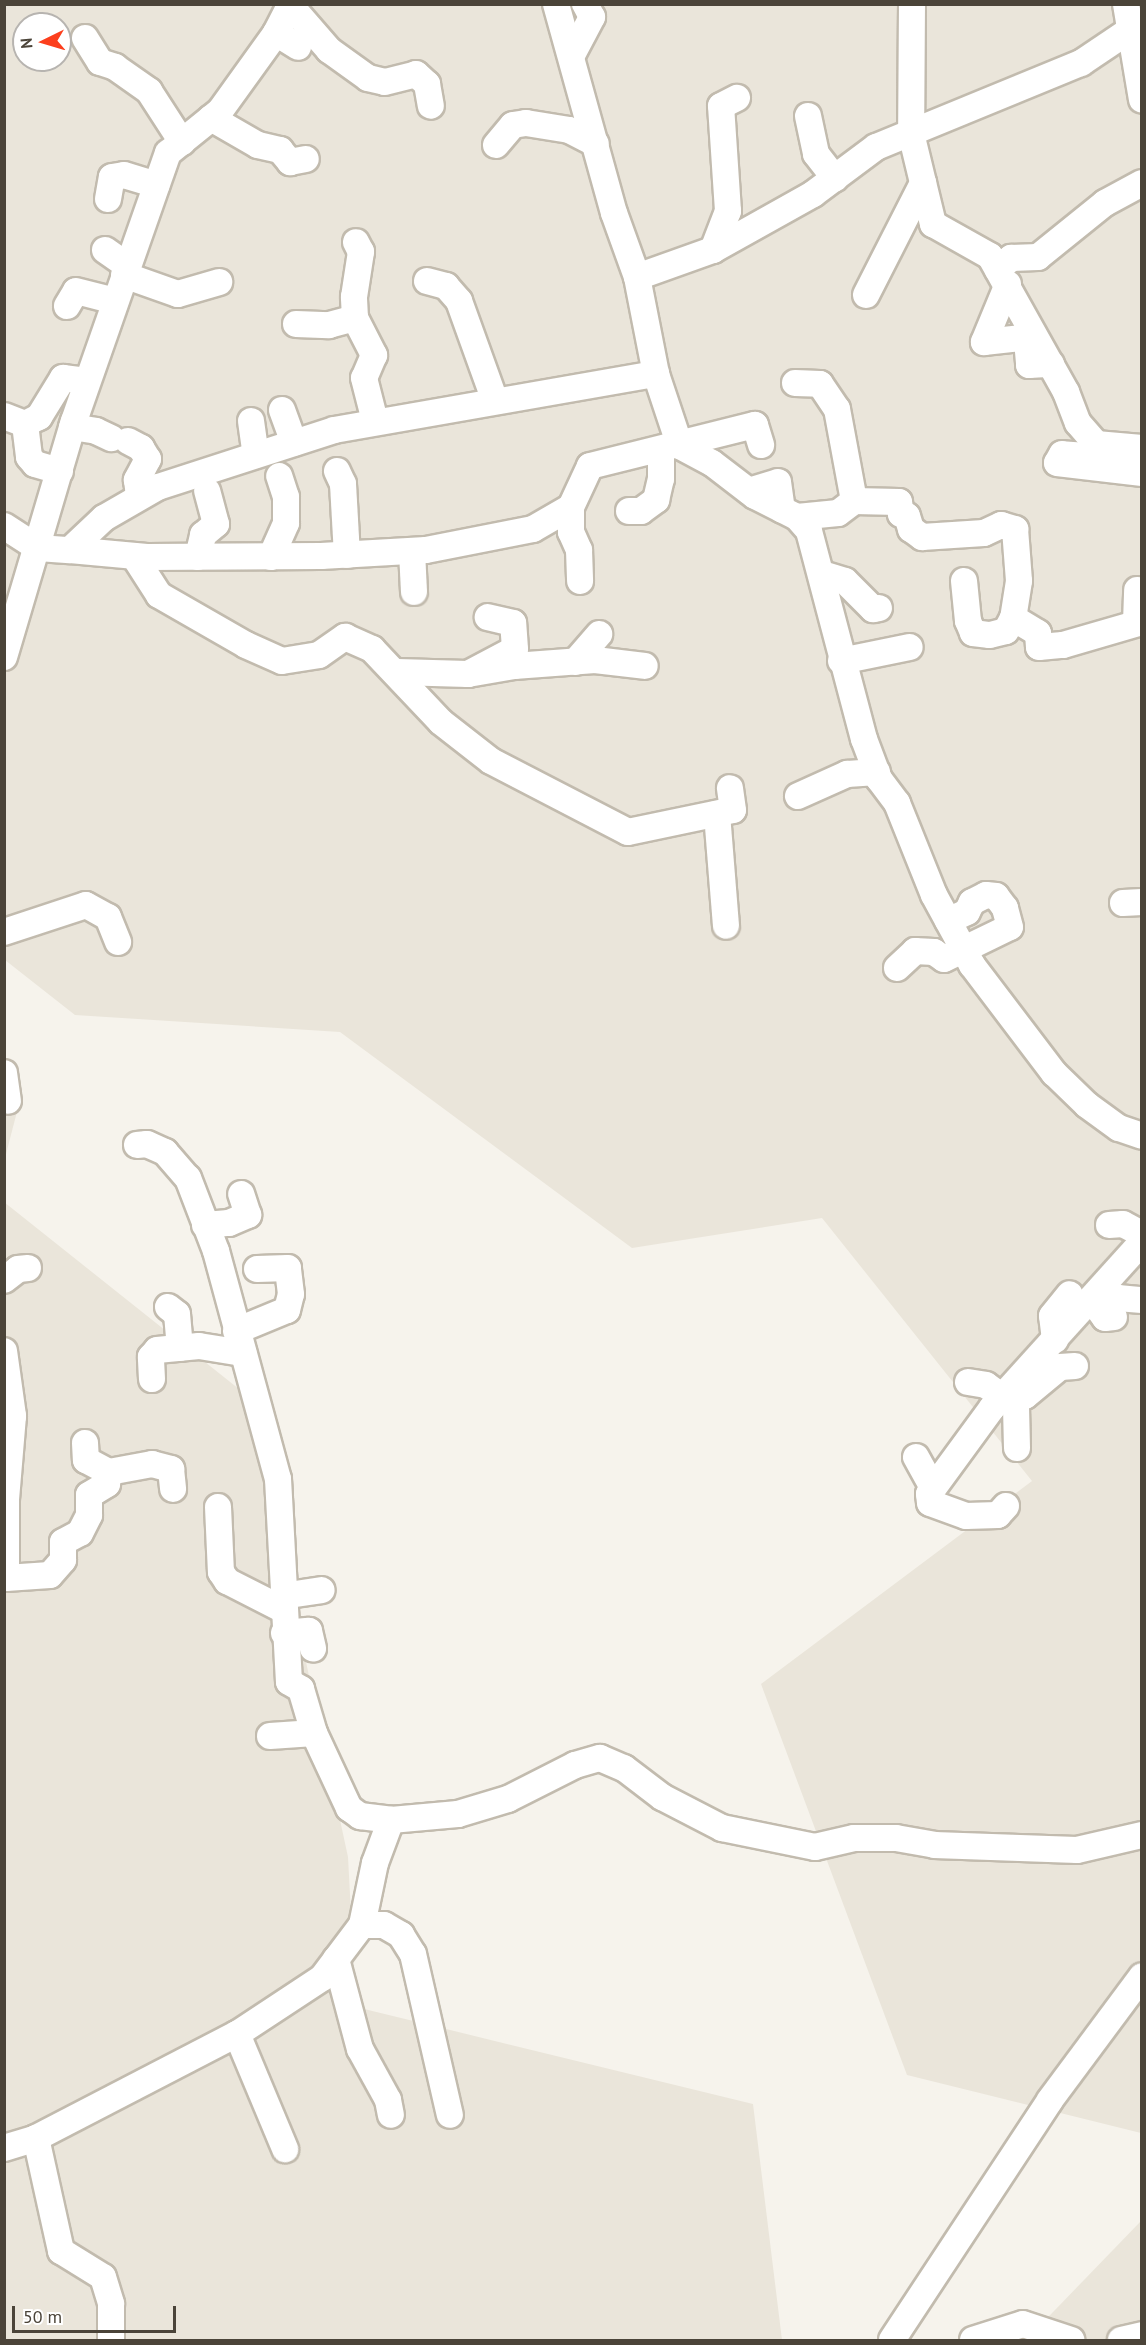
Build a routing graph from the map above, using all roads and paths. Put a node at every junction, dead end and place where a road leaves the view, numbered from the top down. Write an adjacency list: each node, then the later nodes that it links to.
1 (556, 4): 9 (street)
2 (585, 4): 9 (street)
3 (912, 4): 15 (street)
4 (291, 5): 6 (street); 12 (street)
5 (1133, 18): 11 (street); 15 (street)
6 (276, 33): 8 (street); 14 (street)
7 (85, 38): 16 (street)
8 (298, 47)
9 (572, 55): 17 (street)
10 (737, 98): 27 (street)
11 (1142, 100)
12 (430, 106)
13 (808, 116): 20 (street)
14 (211, 117): 16 (street); 19 (street)
15 (911, 133): 20 (street); 21 (street)
16 (182, 142): 23 (street)
17 (596, 144): 18 (street); 29 (street)
18 (496, 145)
19 (306, 159)
20 (835, 178): 27 (street)
21 (923, 183): 30 (street); 33 (street)
22 (1142, 183): 30 (street)
23 (157, 185): 24 (street); 28 (street)
24 (108, 199)
25 (356, 242): 36 (street)
26 (105, 250): 28 (street)
27 (713, 250): 29 (street)
28 (126, 270): 32 (street); 34 (street)
29 (637, 277): 39 (street)
30 (1003, 277): 38 (street); 38 (street)
31 (427, 281): 42 (street)
32 (219, 282)
33 (866, 295)
34 (115, 301): 35 (street); 40 (street)
35 (67, 306)
36 (355, 318): 37 (street); 46 (street)
37 (296, 324)
38 (1051, 364): 53 (street)
39 (656, 374): 42 (street); 50 (street)
40 (87, 381): 44 (street); 47 (street)
41 (795, 383): 60 (street)
42 (495, 401): 46 (street)
43 (282, 410): 48 (street)
44 (15, 420): 54 (street)
45 (251, 421): 52 (street)
46 (375, 421): 48 (street)
47 (72, 427): 54 (street); 59 (street)
48 (294, 443): 52 (street)
49 (762, 445): 50 (street)
50 (670, 448): 61 (street); 62 (street); 63 (street)
51 (1142, 448): 53 (street)
52 (256, 455): 59 (street)
53 (1103, 457): 56 (street)
54 (60, 471): 65 (street)
55 (337, 471): 68 (street)
56 (1142, 472)
57 (279, 476): 71 (street)
58 (207, 491): 70 (street)
59 (139, 496): 66 (street)
60 (854, 501): 63 (street); 79 (street)
61 (571, 507): 67 (street); 73 (street)
62 (629, 511)
63 (789, 513): 72 (street)
64 (4, 525): 65 (street)
65 (38, 548): 66 (street); 83 (street)
66 (70, 550): 69 (street)
67 (412, 551): 68 (street); 76 (street)
68 (347, 555): 71 (street)
69 (134, 556): 70 (street); 87 (street)
70 (198, 557): 71 (street)
71 (271, 557)
72 (822, 574): 77 (street); 84 (street)
73 (580, 581)
74 (964, 581): 79 (street)
75 (1137, 590): 80 (street)
76 (414, 591)
77 (879, 608)
78 (488, 617): 88 (street)
79 (1013, 618): 80 (street)
80 (1139, 623)
81 (599, 634): 85 (street)
82 (910, 647): 84 (street)
83 (4, 657)
84 (841, 661): 89 (street)
85 (575, 662): 86 (street); 88 (street)
86 (645, 666)
87 (397, 672): 88 (street); 94 (street)
88 (468, 674)
89 (861, 730): 90 (street); 91 (street)
90 (877, 772): 91 (street); 95 (street)
91 (844, 776): 93 (street)
92 (730, 788): 94 (street)
93 (798, 796)
94 (717, 814): 96 (street)
95 (948, 921): 99 (street); 99 (street)
96 (726, 926)
97 (4, 932): 98 (street)
98 (118, 942)
99 (963, 949): 100 (street); 103 (street)
100 (897, 968)
101 (4, 1073): 102 (street)
102 (8, 1101)
103 (1142, 1136)
104 (137, 1146): 106 (street)
105 (242, 1194): 106 (street)
106 (205, 1225): 117 (street)
107 (1109, 1225): 108 (street)
108 (1142, 1234)
109 (1142, 1242): 113 (street)
110 (28, 1268): 112 (street)
111 (257, 1269): 117 (street)
112 (4, 1280)
113 (1087, 1295): 114 (street); 116 (street); 123 (street)
114 (1142, 1300)
115 (168, 1307): 118 (street)
116 (1114, 1317)
117 (240, 1342): 118 (street); 133 (street)
118 (180, 1348): 121 (street)
119 (4, 1351): 127 (street)
120 (1075, 1366): 123 (street)
121 (152, 1379)
122 (968, 1382): 123 (street)
123 (1006, 1399): 125 (street); 128 (street)
124 (85, 1443): 127 (street)
125 (1017, 1448)
126 (916, 1457): 128 (street)
127 (109, 1472): 129 (street)
128 (933, 1488): 130 (street)
129 (173, 1489)
130 (1006, 1506)
131 (218, 1507): 133 (street)
132 (322, 1590): 133 (street)
133 (283, 1613): 134 (street); 135 (street)
134 (313, 1649)
135 (314, 1733): 136 (street); 137 (street)
136 (270, 1736)
137 (349, 1808): 138 (street); 140 (street)
138 (391, 1820): 139 (street); 140 (street)
139 (1142, 1835)
140 (378, 1854): 141 (street)
141 (362, 1925): 142 (street); 146 (street)
142 (336, 1959): 144 (street); 145 (street)
143 (1142, 1976): 152 (street)
144 (237, 2034): 147 (street); 149 (street)
145 (391, 2115)
146 (450, 2115)
147 (36, 2138): 148 (street); 151 (street)
148 (4, 2148)
149 (285, 2150)
150 (1142, 2335): 155 (street)
151 (111, 2340)
152 (892, 2340)
153 (973, 2340): 154 (street)
154 (1071, 2340)
155 (1121, 2340)

